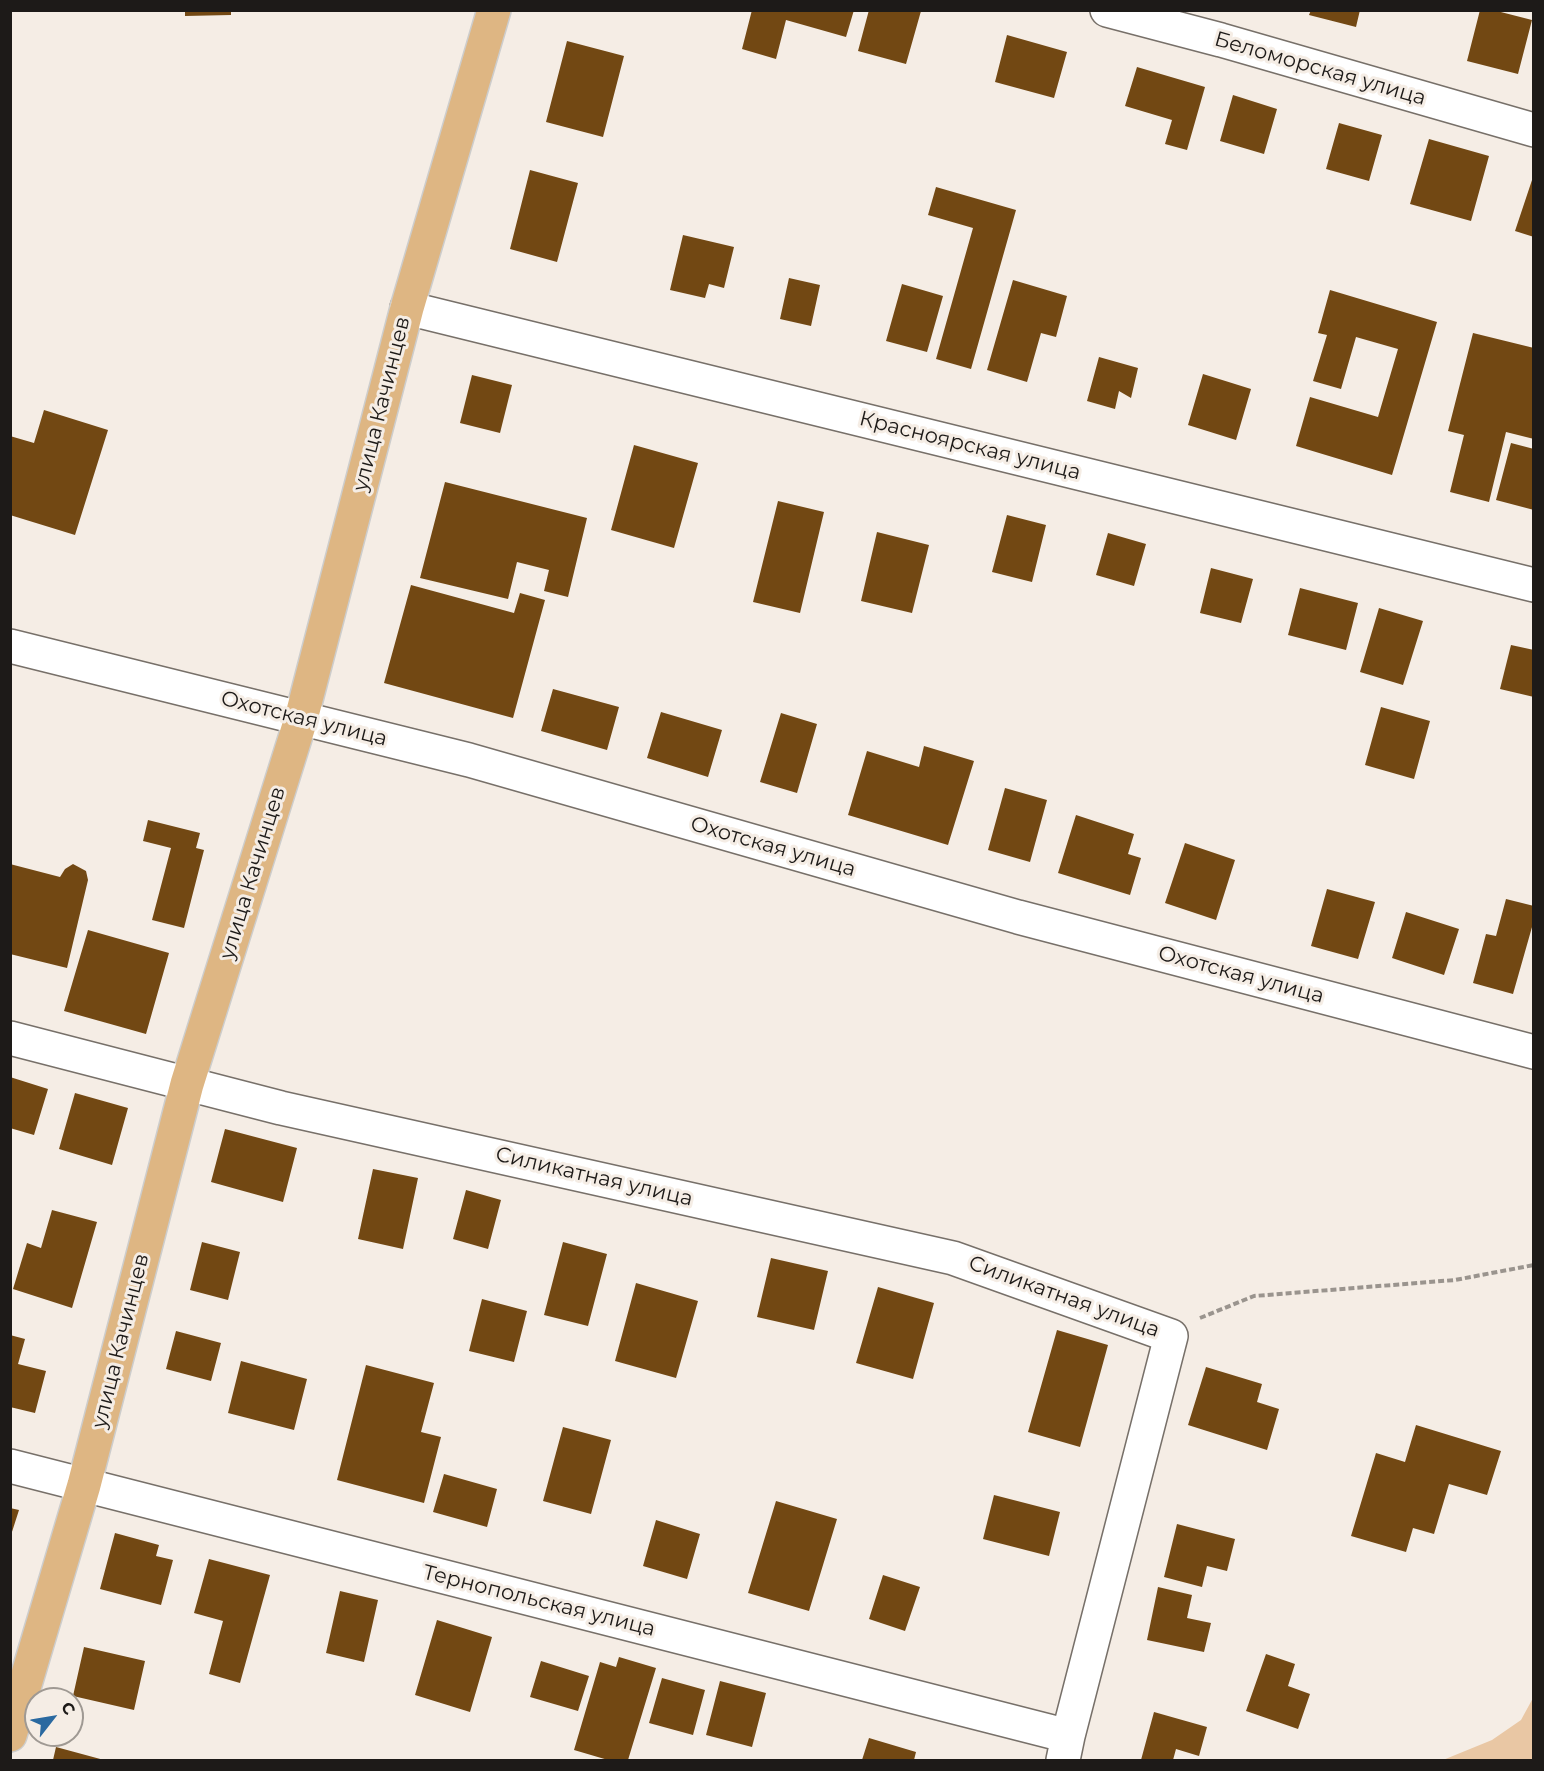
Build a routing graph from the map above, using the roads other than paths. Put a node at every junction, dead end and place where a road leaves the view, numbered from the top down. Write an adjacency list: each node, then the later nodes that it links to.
1 (494, 10): 4 (main road, улица Качинцев)
2 (1107, 10): 3 (street, Беломорская улица)
3 (1533, 130)
4 (407, 308): 5 (street, Красноярская улица); 7 (main road, улица Качинцев)
5 (1533, 585)
6 (10, 646): 7 (street, Охотская улица)
7 (301, 718): 9 (street, Охотская улица); 10 (main road, улица Качинцев)
8 (10, 1038): 10 (street, Силикатная улица)
9 (1533, 1052)
10 (187, 1084): 12 (main road, улица Качинцев); 14 (street, Силикатная улица)
11 (10, 1466): 12 (street, Тернопольская улица)
12 (84, 1485): 13 (main road, улица Качинцев); 14 (street, Тернопольская улица)
13 (10, 1735)
14 (1065, 1748)

